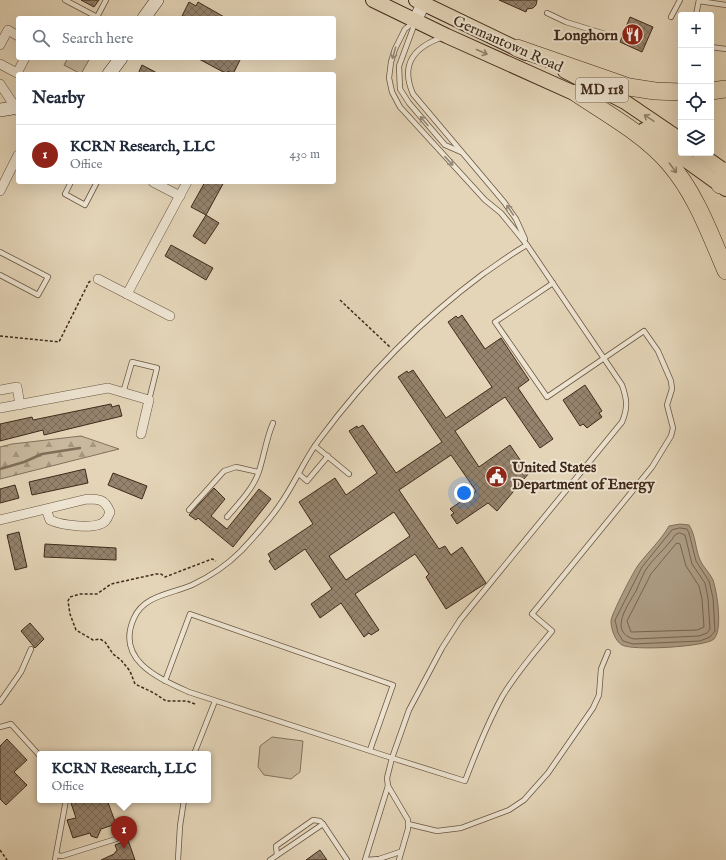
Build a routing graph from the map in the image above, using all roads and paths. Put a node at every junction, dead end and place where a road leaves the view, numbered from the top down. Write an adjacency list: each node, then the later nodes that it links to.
1 (67, 0): 12 (lane)
2 (106, 0): 13 (lane)
3 (145, 0): 14 (street)
4 (157, 0): 15 (street)
5 (373, 0): 17 (main road, Germantown Road / MD 118)
6 (680, 0): 16 (lane)
7 (422, 1): 17 (street); 23 (main road, Germantown Road / MD 118)
8 (699, 1): 9 (lane); 10 (lane)
9 (726, 5)
10 (697, 12)
11 (547, 13): 18 (lane)
12 (96, 16)
13 (98, 16)
14 (141, 16)
15 (145, 16)
16 (672, 17)
17 (415, 21): 20 (main road, Germantown Road / MD 118); 40 (lane, one-way to 17); 51 (lane, one-way to 51)
18 (605, 34)
19 (16, 35): 21 (street)
20 (446, 36): 35 (main road, Germantown Road / MD 118, one-way to 35); 40 (lane)
21 (0, 45)
22 (714, 47): 24 (lane)
23 (518, 48): 34 (highway); 39 (main road, Germantown Road / MD 118, one-way to 23)
24 (726, 49)
25 (24, 60): 29 (street)
26 (119, 60): 30 (street)
27 (0, 64): 28 (street)
28 (16, 72)
29 (18, 72)
30 (110, 72)
31 (0, 84): 36 (street)
32 (726, 88): 33 (highway)
33 (714, 90)
34 (678, 92)
35 (576, 93): 44 (main road, Germantown Road / MD 118); 53 (highway, one-way to 53)
36 (16, 107)
37 (16, 108): 38 (street)
38 (0, 110)
39 (678, 138)
40 (464, 154): 51 (lane, one-way to 40)
41 (702, 156): 44 (main road, Germantown Road / MD 118)
42 (16, 158): 43 (street)
43 (4, 175): 49 (street)
44 (725, 178)
45 (70, 184): 46 (lane)
46 (96, 184)
47 (157, 184): 50 (street)
48 (186, 184): 50 (street)
49 (0, 191)
50 (180, 196): 57 (street)
51 (527, 245): 56 (lane); 61 (lane)
52 (0, 252): 54 (lane)
53 (726, 271)
54 (0, 275)
55 (98, 279): 57 (street); 60 (path)
56 (553, 283): 62 (lane); 62 (lane)
57 (127, 294): 59 (street)
58 (340, 300): 61 (path)
59 (170, 316)
60 (0, 336)
61 (395, 352): 70 (lane)
62 (604, 358): 88 (lane); 88 (lane)
63 (0, 390): 66 (street)
64 (123, 393): 65 (street); 65 (lane); 66 (street)
65 (149, 400): 69 (street)
66 (20, 405): 67 (street)
67 (0, 408)
68 (273, 423): 72 (lane)
69 (141, 434)
70 (316, 446): 71 (lane); 73 (lane)
71 (328, 456): 73 (lane); 74 (lane)
72 (258, 472): 76 (lane); 77 (lane)
73 (299, 474): 81 (lane)
74 (348, 474)
75 (46, 509): 75 (street); 78 (street)
76 (190, 510)
77 (227, 517)
78 (0, 520)
79 (31, 649): 83 (lane)
80 (608, 652): 93 (lane)
81 (165, 681): 82 (lane); 85 (lane)
82 (215, 701): 85 (lane); 86 (lane)
83 (0, 702)
84 (0, 727): 87 (lane)
85 (370, 750): 88 (lane)
86 (195, 751)
87 (37, 753)
88 (392, 758): 89 (lane)
89 (388, 786): 93 (lane); 103 (lane)
90 (65, 803): 98 (lane)
91 (184, 803): 100 (lane)
92 (323, 824): 97 (lane); 97 (lane); 102 (lane)
93 (408, 824): 96 (lane)
94 (116, 839): 98 (lane)
95 (0, 850): 99 (path)
96 (400, 852): 103 (lane); 104 (lane)
97 (277, 855): 101 (lane)
98 (56, 857)
99 (7, 860)
100 (178, 860)
101 (270, 860)
102 (347, 860)
103 (366, 860)
104 (399, 860)

